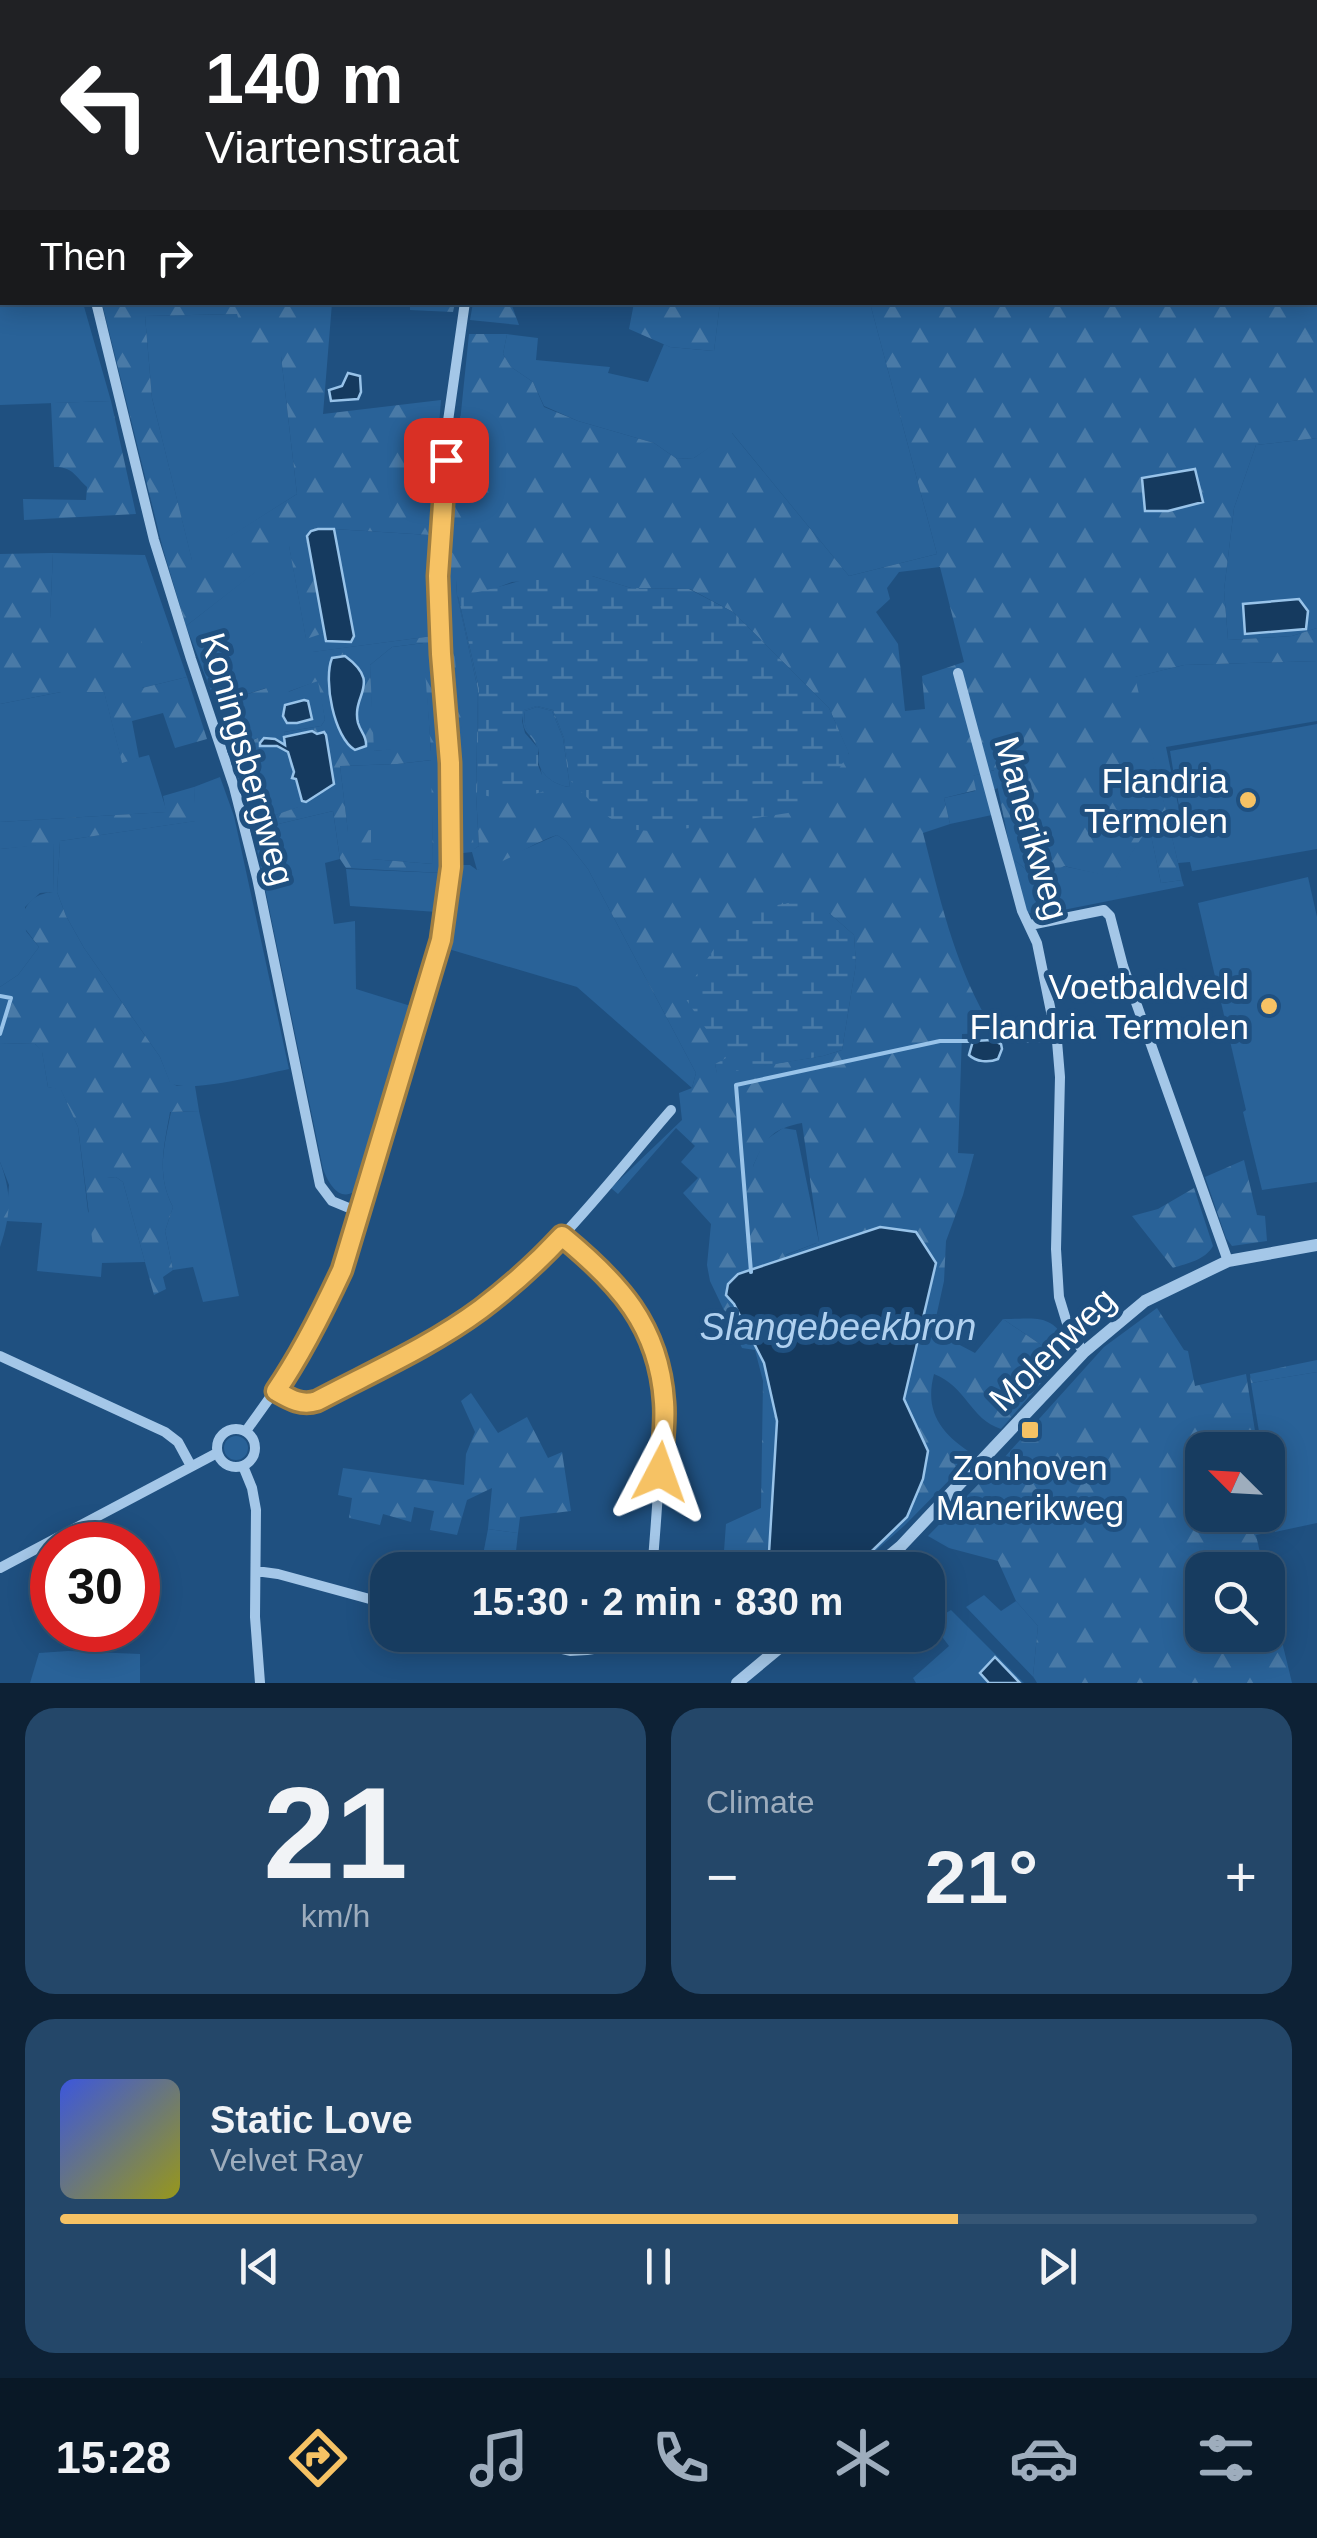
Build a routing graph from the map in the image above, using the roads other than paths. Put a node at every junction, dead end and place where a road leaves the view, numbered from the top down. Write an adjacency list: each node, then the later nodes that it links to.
1 (97, 305): 6 (street, Koningsbergweg)
2 (465, 305): 6 (street)
3 (958, 673): 4 (street, Manerikweg)
4 (1030, 924): 9 (street); 10 (street, Manerikweg)
5 (671, 1110): 7 (street)
6 (361, 1213): 12 (street)
7 (562, 1236): 12 (street); 17 (street)
8 (1317, 1245): 9 (street, Molenweg)
9 (1228, 1261): 10 (street, Molenweg)
10 (1084, 1352): 18 (street, Molenweg)
11 (0, 1356): 15 (street)
12 (276, 1391): 13 (street)
13 (246, 1431): 14 (street); 16 (street)
14 (217, 1453): 15 (street); 16 (street)
15 (190, 1466): 19 (street)
16 (243, 1466): 20 (street)
17 (653, 1552)
18 (894, 1552)
19 (0, 1568)
20 (256, 1571): 21 (street); 23 (street)
21 (370, 1599)
22 (774, 1652): 24 (street)
23 (260, 1683)
24 (737, 1683)

